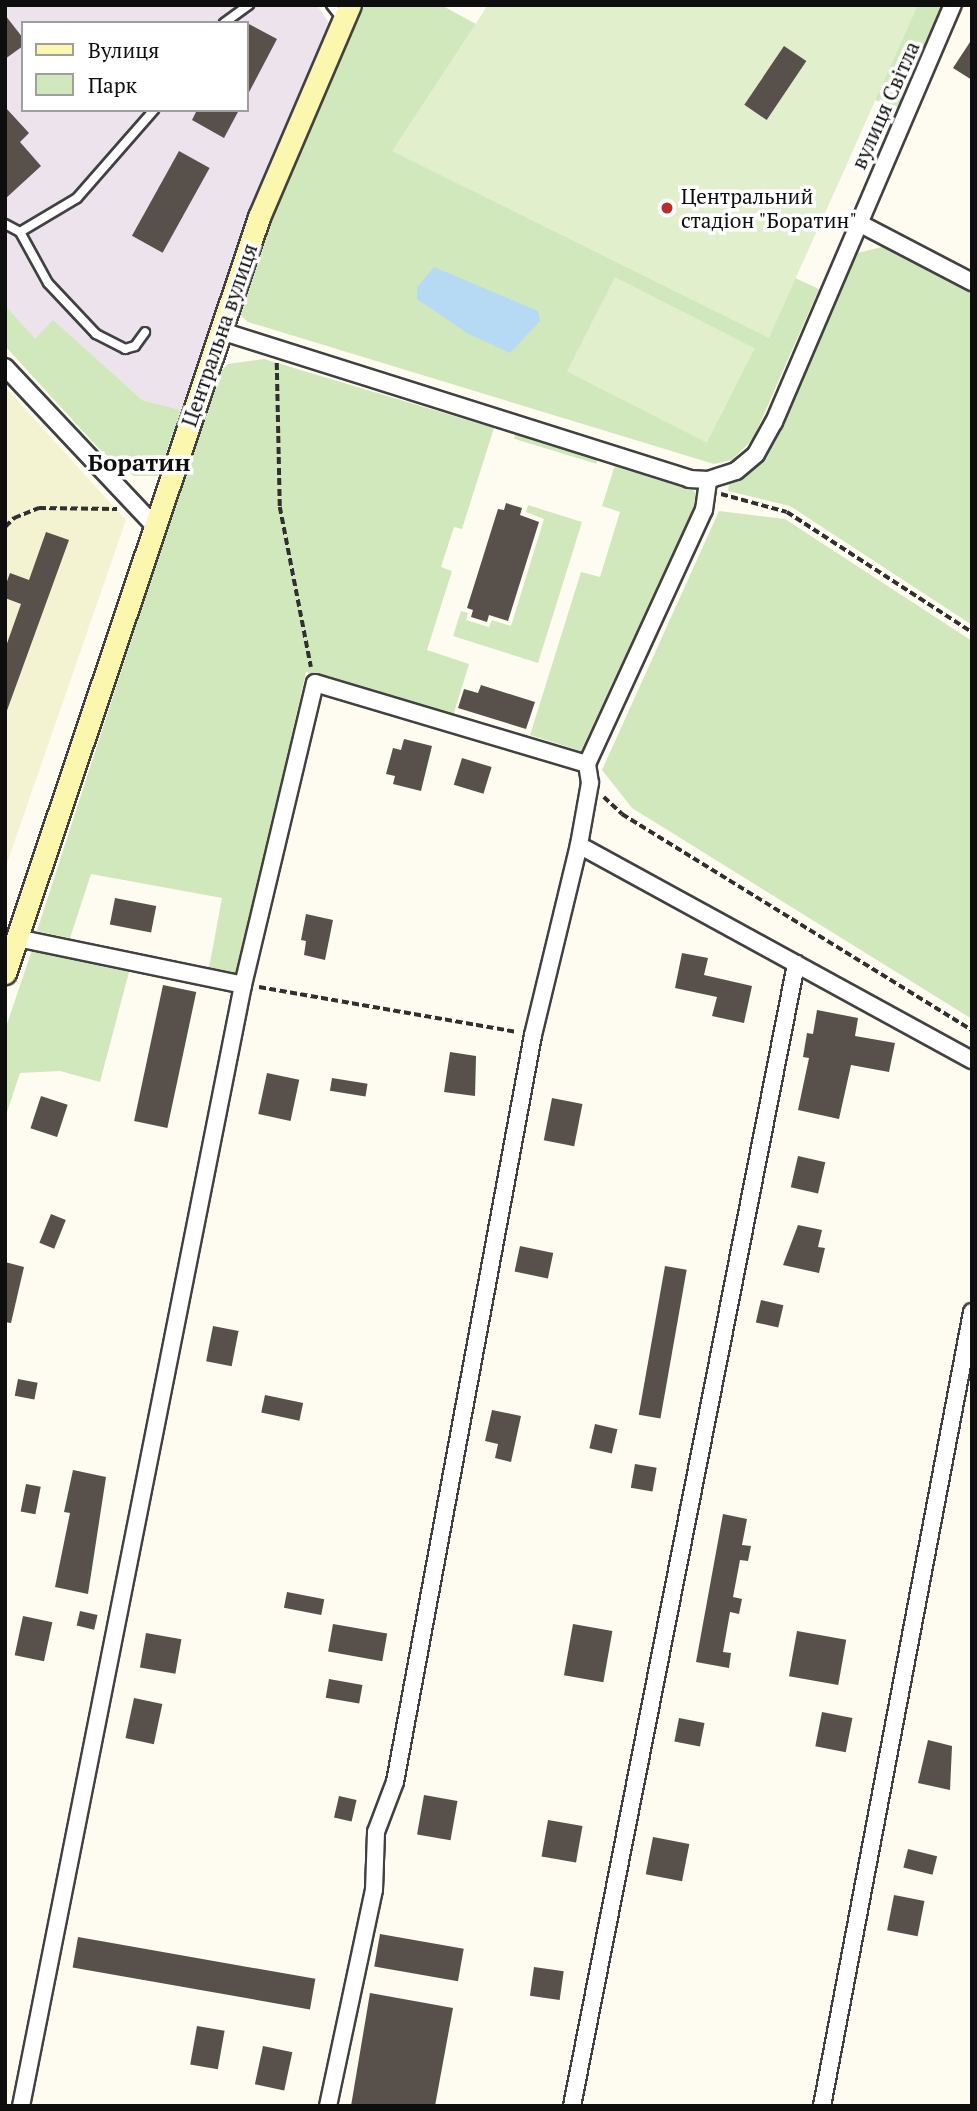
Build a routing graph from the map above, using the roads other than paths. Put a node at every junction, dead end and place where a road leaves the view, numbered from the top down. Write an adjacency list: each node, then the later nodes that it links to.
1 (249, 5): 4 (lane)
2 (953, 5): 6 (street, вулиця Світла)
3 (341, 10): 11 (street, Центральна вулиця)
4 (227, 21)
5 (152, 112): 8 (lane)
6 (857, 222): 9 (street); 13 (street, вулиця Світла)
7 (5, 225): 8 (lane)
8 (20, 232): 10 (lane)
9 (972, 282)
10 (145, 331)
11 (220, 331): 13 (street); 14 (street, Центральна вулиця)
12 (5, 367): 14 (street)
13 (708, 480): 15 (street)
14 (154, 525): 17 (street, Центральна вулиця)
15 (587, 764): 16 (street); 20 (street)
16 (579, 845): 18 (street); 24 (street)
17 (17, 937): 19 (street, Центральна вулиця); 20 (street)
18 (796, 964): 21 (street); 25 (street)
19 (5, 973)
20 (243, 985): 23 (street)
21 (972, 1060)
22 (972, 1312): 26 (street)
23 (21, 2106)
24 (328, 2106)
25 (572, 2106)
26 (822, 2106)

